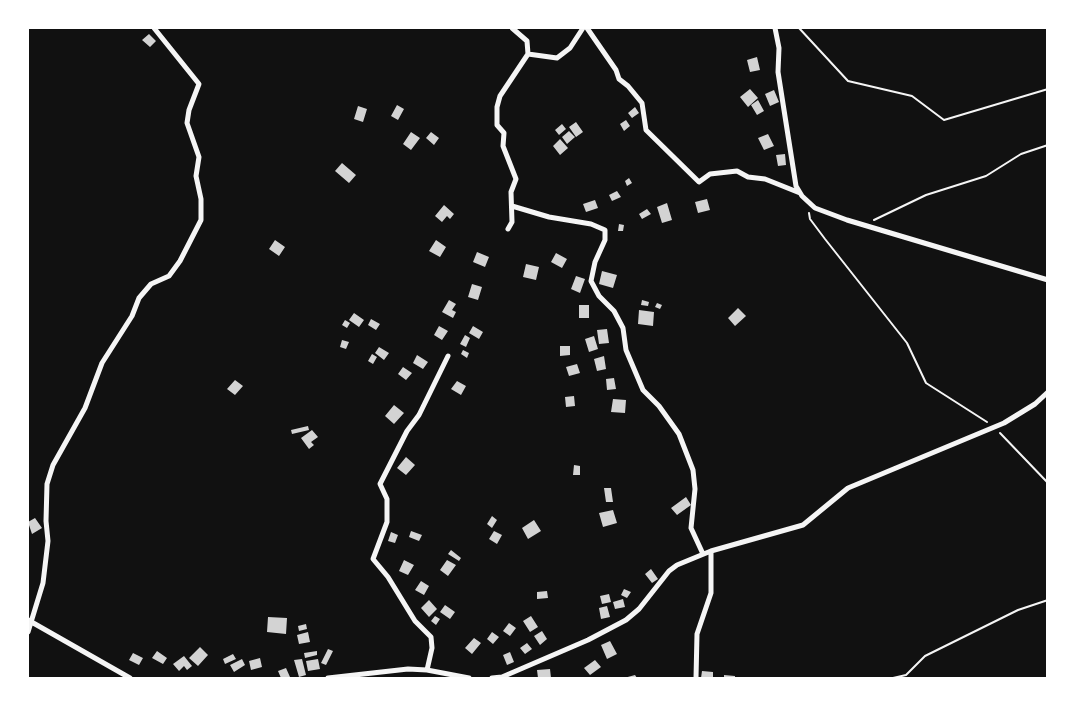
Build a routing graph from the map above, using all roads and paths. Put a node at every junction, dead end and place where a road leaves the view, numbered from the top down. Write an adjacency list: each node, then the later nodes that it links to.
1 (154, 28): 23 (street)
2 (512, 28): 7 (street)
3 (583, 28): 7 (street)
4 (587, 28): 10 (street)
5 (774, 28): 10 (street)
6 (799, 28): 8 (path)
7 (528, 54): 12 (street)
8 (1048, 89)
9 (1048, 145): 13 (path)
10 (800, 193): 11 (street)
11 (807, 201): 13 (street); 18 (path)
12 (512, 206): 14 (street); 21 (street)
13 (867, 227): 15 (street)
14 (508, 229)
15 (1048, 280)
16 (448, 356): 25 (street)
17 (1048, 392): 18 (street)
18 (994, 427): 19 (path); 20 (street)
19 (1048, 484)
20 (710, 551): 21 (street); 30 (street)
21 (703, 554): 29 (street)
22 (1048, 600): 31 (path)
23 (29, 621): 24 (street); 26 (street)
24 (28, 632)
25 (427, 670): 27 (street); 28 (street)
26 (130, 678)
27 (328, 678)
28 (469, 678)
29 (492, 678)
30 (696, 678)
31 (893, 678)

